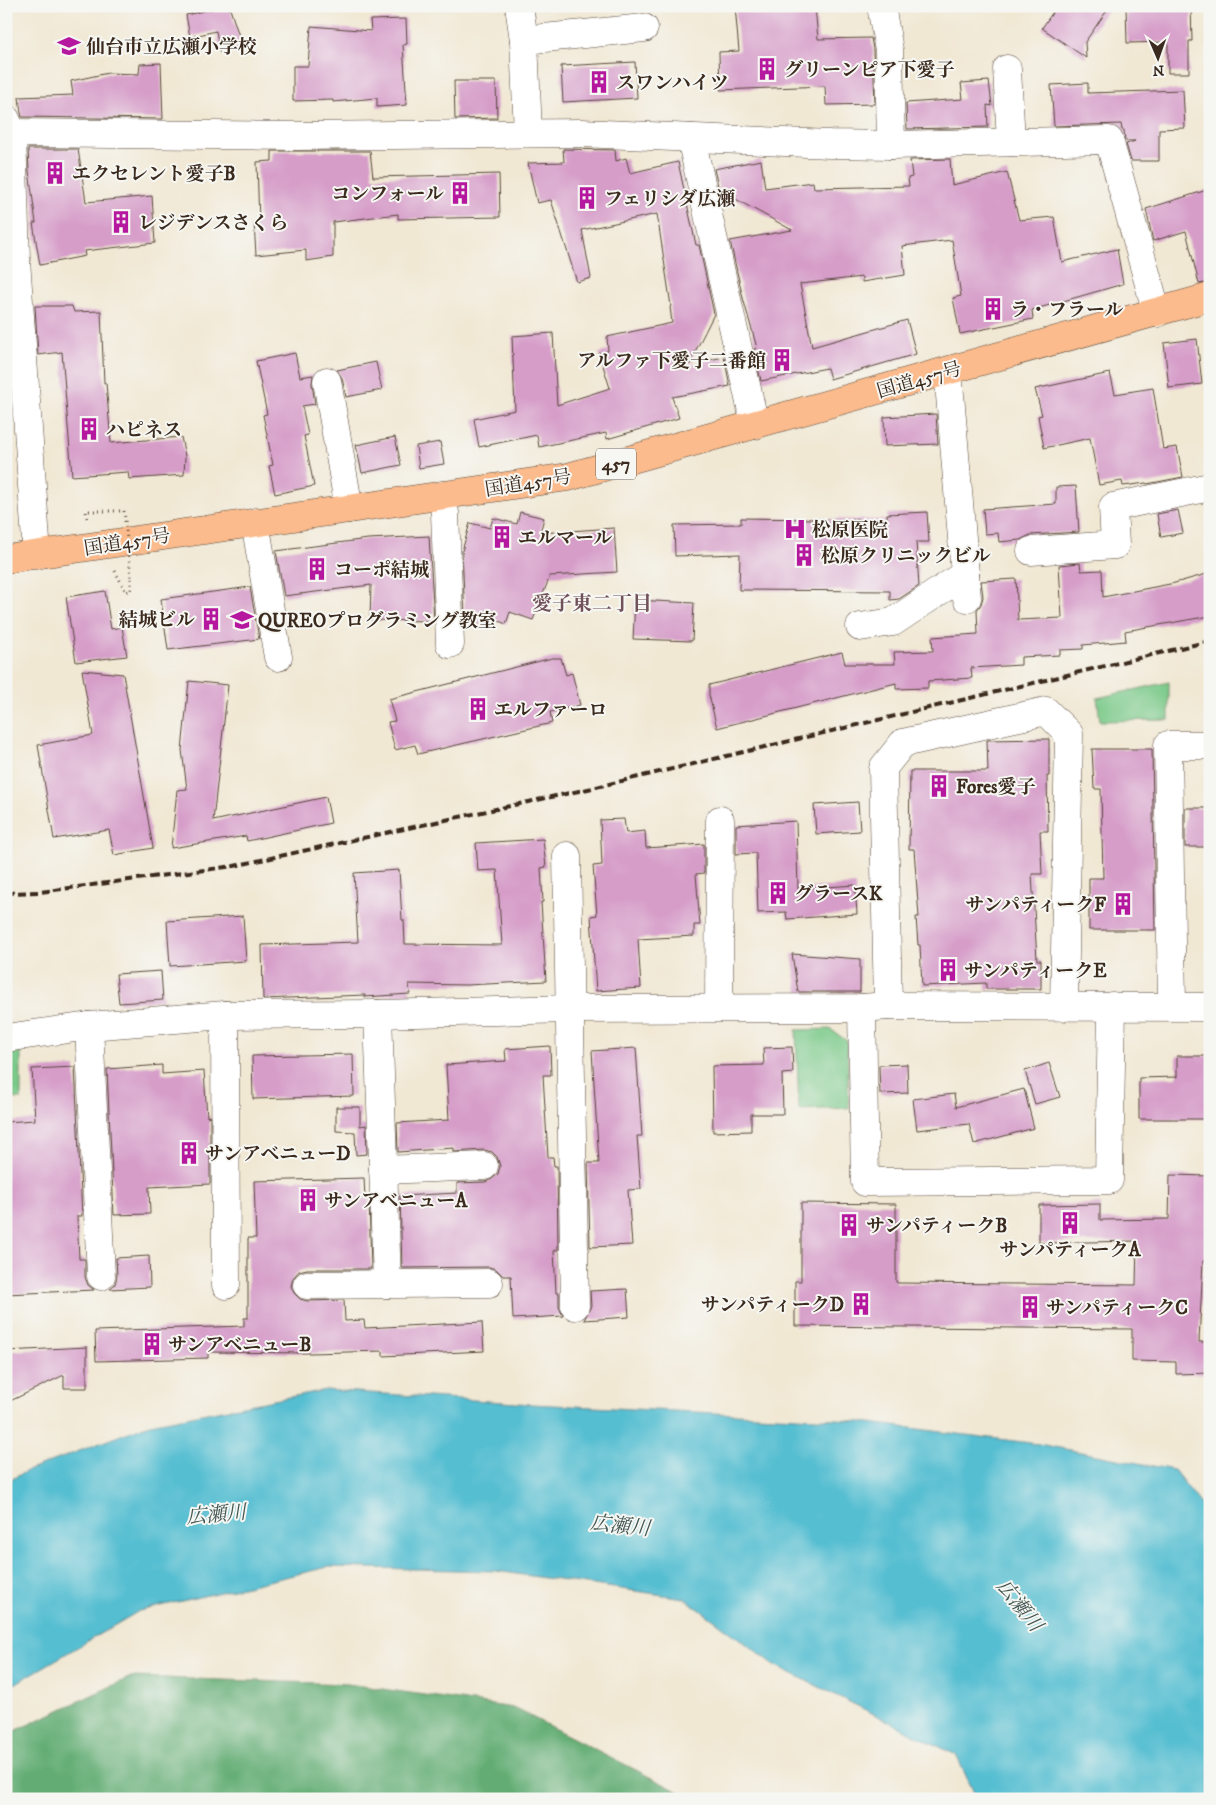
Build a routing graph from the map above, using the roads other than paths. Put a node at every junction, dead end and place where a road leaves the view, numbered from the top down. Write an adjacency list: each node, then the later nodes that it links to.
1 (519, 6): 4 (street)
2 (881, 6): 10 (street)
3 (644, 28): 4 (street)
4 (524, 40): 7 (street)
5 (1007, 69): 9 (street)
6 (9, 126): 7 (street); 11 (street)
7 (528, 134): 8 (street)
8 (690, 138): 10 (street); 16 (street)
9 (1011, 142): 10 (street); 13 (street)
10 (891, 144)
11 (11, 260): 22 (street)
12 (1210, 297): 13 (highway, 国道457号 / 457)
13 (1157, 313): 14 (highway, 国道457号 / 457)
14 (948, 371): 16 (highway, 国道457号 / 457); 24 (street)
15 (327, 381): 19 (street)
16 (755, 425): 18 (highway, 国道457号 / 457)
17 (1210, 487): 21 (street)
18 (442, 495): 19 (highway, 国道457号 / 457); 25 (street)
19 (348, 509): 20 (highway, 国道457号 / 457)
20 (255, 522): 22 (highway, 国道457号 / 457); 26 (street)
21 (1031, 551)
22 (37, 555): 23 (highway, 国道457号 / 457)
23 (6, 559)
24 (860, 627)
25 (450, 644)
26 (278, 657)
27 (1210, 745): 31 (street)
28 (720, 820): 35 (street)
29 (567, 856): 36 (street)
30 (1112, 1006): 31 (street); 32 (street); 33 (street)
31 (1172, 1006): 34 (street)
32 (875, 1007): 33 (street); 33 (street); 35 (street)
33 (1064, 1007)
34 (1210, 1007)
35 (719, 1008): 36 (street)
36 (570, 1009): 37 (street); 48 (street)
37 (378, 1014): 38 (street); 42 (street)
38 (225, 1015): 39 (street); 46 (street)
39 (89, 1026): 40 (street); 43 (street)
40 (6, 1038)
41 (484, 1166): 42 (street)
42 (383, 1170): 45 (street)
43 (101, 1276)
44 (490, 1283): 45 (street)
45 (387, 1284): 47 (street)
46 (226, 1285)
47 (307, 1285)
48 (575, 1306)

